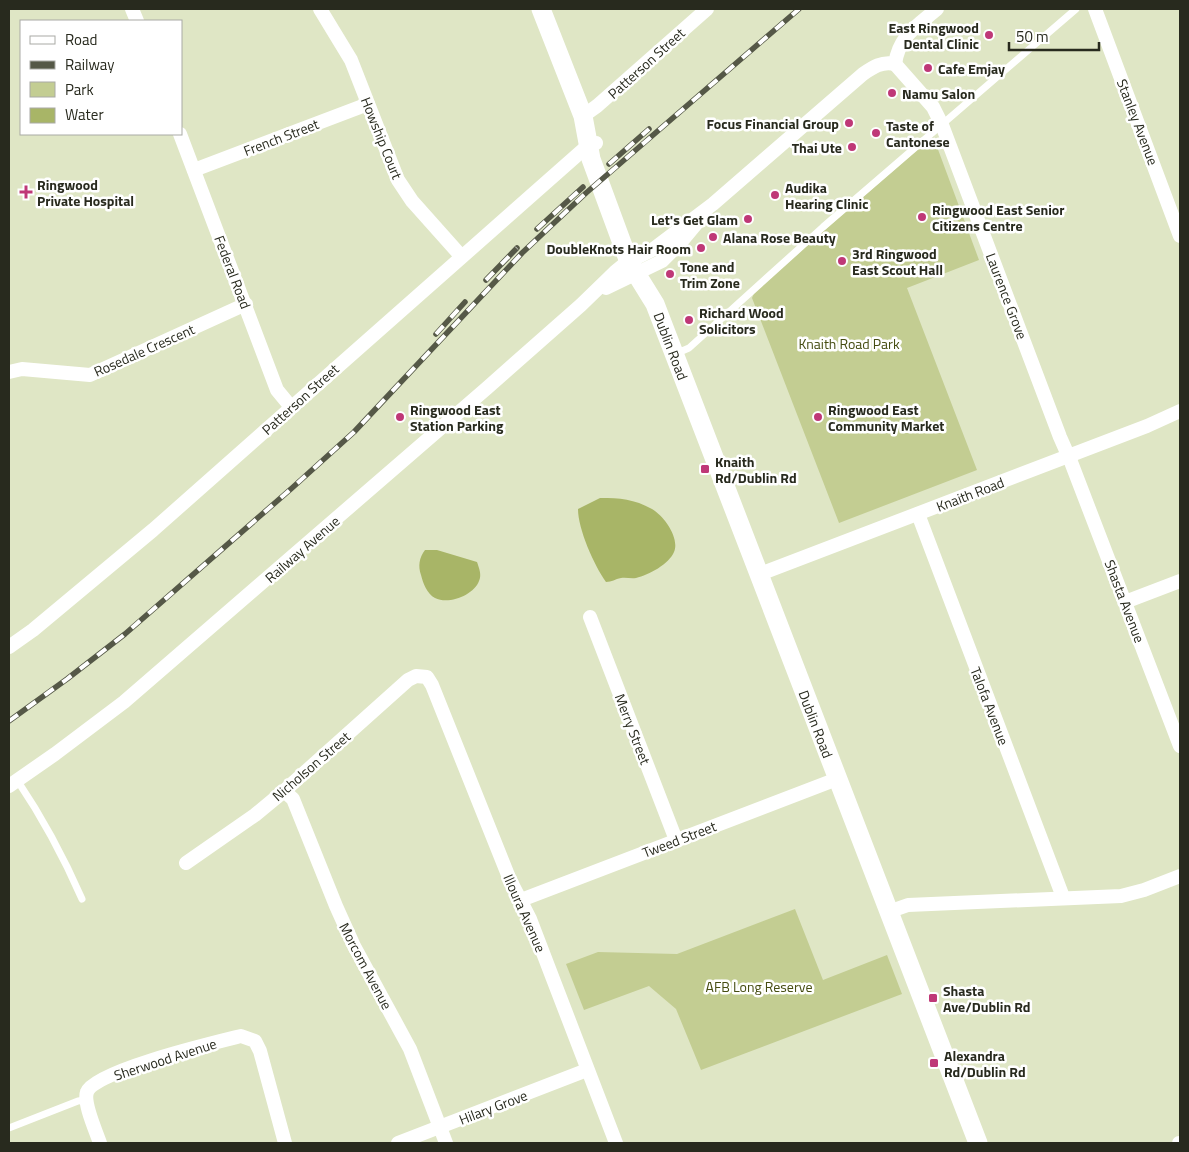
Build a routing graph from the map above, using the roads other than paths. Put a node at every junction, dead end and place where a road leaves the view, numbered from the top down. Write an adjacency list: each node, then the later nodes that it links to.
1 (320, 9): 8 (street, Howship Court)
2 (541, 9): 9 (main road, Dublin Road)
3 (707, 9): 9 (street, Patterson Street)
4 (937, 9): 7 (street)
5 (1076, 9): 10 (lane)
6 (1095, 9): 14 (street, Stanley Avenue)
7 (895, 64): 10 (street, Laurence Grove); 16 (street, Railway Avenue)
8 (368, 104): 13 (street, French Street); 15 (street, Howship Court)
9 (583, 117): 12 (main road, Dublin Road)
10 (942, 125): 18 (lane); 22 (street, Laurence Grove)
11 (180, 135): 13 (street, Federal Road)
12 (595, 154): 15 (street, Patterson Street); 16 (main road, Dublin Road)
13 (194, 170): 17 (street, Federal Road)
14 (1180, 236)
15 (461, 256): 20 (street, Patterson Street)
16 (638, 265): 18 (main road, Dublin Road); 32 (street, Railway Avenue)
17 (246, 304): 19 (street, Rosedale Crescent); 20 (street, Federal Road)
18 (674, 354): 24 (main road, Dublin Road)
19 (9, 372)
20 (291, 407): 28 (street, Patterson Street)
21 (1180, 411): 22 (street, Knaith Road)
22 (1069, 456): 23 (street, Knaith Road); 26 (street, Shasta Avenue)
23 (918, 514): 24 (street, Knaith Road); 37 (street, Talofa Avenue)
24 (760, 574): 31 (main road, Dublin Road)
25 (1180, 581): 26 (street)
26 (1125, 602): 30 (street, Shasta Avenue)
27 (590, 617): 34 (street, Merry Street)
28 (9, 647)
29 (432, 684): 33 (street, Nicholson Street); 39 (street, Illoura Avenue)
30 (1180, 746)
31 (837, 779): 34 (street, Tweed Street); 40 (main road, Dublin Road)
32 (13, 783): 38 (lane)
33 (284, 791): 35 (street, Nicholson Street); 43 (street, Morcom Avenue)
34 (676, 840): 39 (street, Tweed Street)
35 (186, 863)
36 (1180, 876): 37 (street)
37 (1063, 897): 40 (street)
38 (82, 899)
39 (521, 900): 41 (street, Illoura Avenue)
40 (888, 912): 50 (main road, Dublin Road)
41 (587, 1070): 43 (street, Hilary Grove); 49 (street, Illoura Avenue)
42 (86, 1100): 44 (lane); 45 (street); 46 (street, Sherwood Avenue)
43 (440, 1127): 47 (street, Hilary Grove); 48 (street, Morcom Avenue)
44 (9, 1128)
45 (100, 1143)
46 (285, 1143)
47 (398, 1143)
48 (446, 1143)
49 (616, 1143)
50 (978, 1143)

